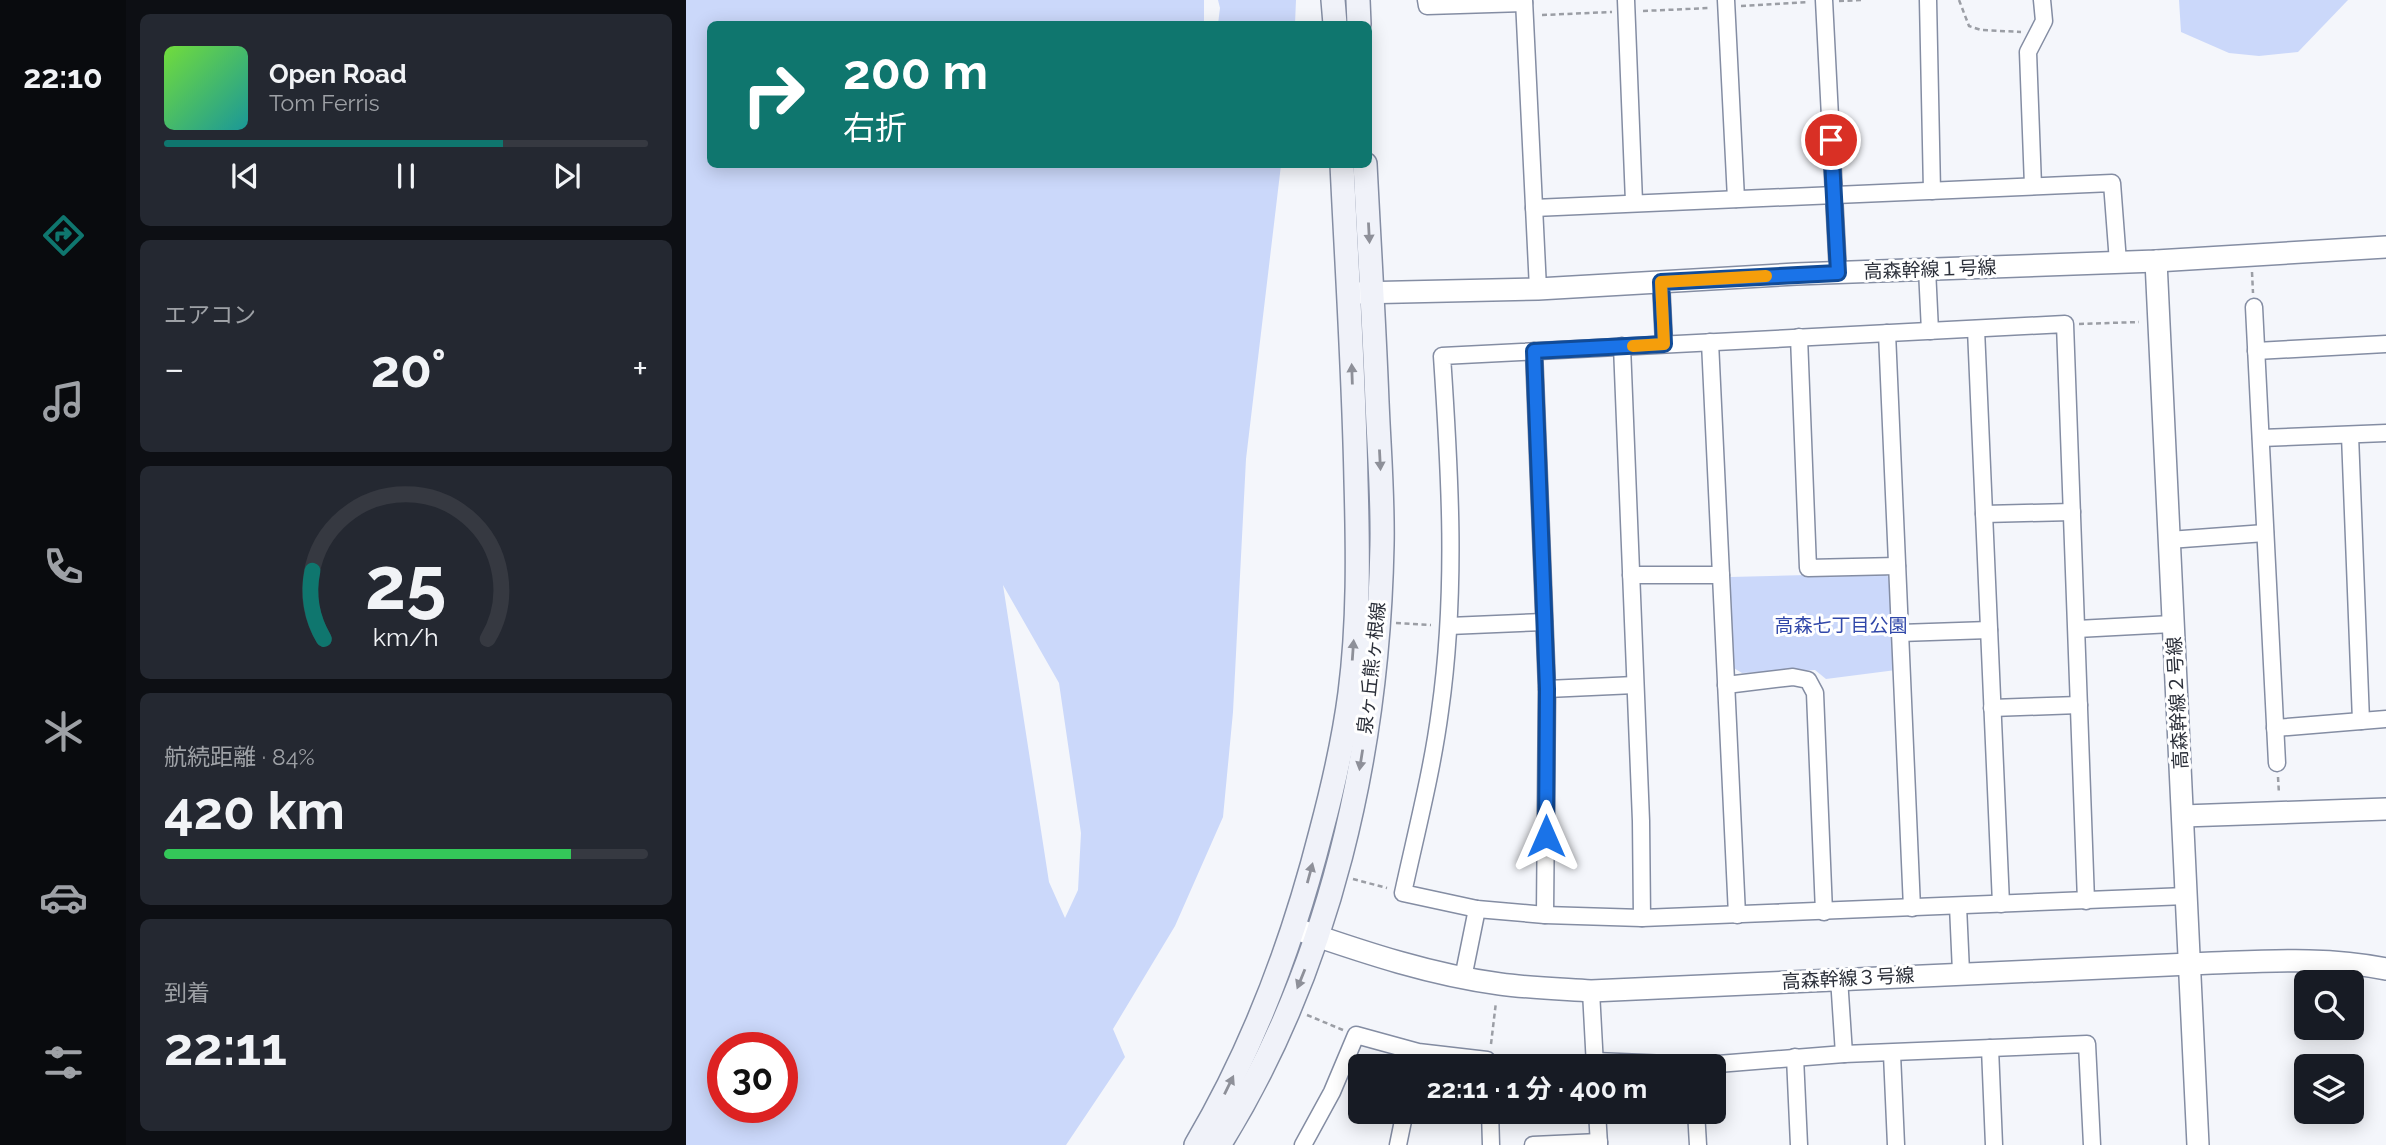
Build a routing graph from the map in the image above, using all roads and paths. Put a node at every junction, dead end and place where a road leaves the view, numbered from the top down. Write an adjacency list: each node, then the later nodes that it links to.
1 (1333, 0): 12 (main road)
2 (1358, 0): 13 (main road)
3 (1426, 0): 10 (street)
4 (1862, 0): 8 (path)
5 (1927, 0): 18 (street)
6 (1959, 0): 14 (path)
7 (2042, 0): 14 (street)
8 (1824, 1): 9 (path); 19 (street)
9 (1727, 3): 11 (path); 20 (street)
10 (1524, 6): 11 (path); 22 (street)
11 (1626, 6): 21 (street)
12 (1335, 21)
13 (1359, 21)
14 (2038, 33): 17 (street)
15 (1342, 168): 32 (main road, 泉ヶ丘熊ヶ根線)
16 (1365, 168): 31 (main road, 泉ヶ丘熊ヶ根線, one-way to 31)
17 (2033, 186): 18 (street); 26 (street)
18 (1932, 191): 19 (street)
19 (1834, 195): 20 (street); 28 (street)
20 (1736, 199): 21 (street)
21 (1634, 202): 22 (street)
22 (1534, 208): 30 (street)
23 (2386, 247): 24 (street, 高森幹線１号線)
24 (2252, 255): 25 (street, 高森幹線１号線); 33 (path)
25 (2156, 261): 26 (street, 高森幹線１号線); 34 (street, 高森幹線２号線)
26 (2118, 262): 27 (street, 高森幹線１号線)
27 (1927, 269): 28 (street, 高森幹線１号線); 37 (street)
28 (1838, 273): 29 (street, 高森幹線１号線)
29 (1661, 282): 30 (street, 高森幹線１号線); 41 (street)
30 (1538, 289): 31 (street, 高森幹線１号線)
31 (1371, 292): 32 (street, 高森幹線１号線); 88 (main road, 泉ヶ丘熊ヶ根線, one-way to 88)
32 (1348, 293): 87 (main road, 泉ヶ丘熊ヶ根線, one-way to 32)
33 (2254, 307): 45 (street)
34 (2158, 321): 35 (path); 52 (street, 高森幹線２号線)
35 (2065, 324): 36 (street); 49 (street)
36 (1976, 328): 37 (street); 50 (street)
37 (1930, 331): 38 (street)
38 (1887, 333): 39 (street); 53 (street)
39 (1799, 337): 40 (street); 53 (street)
40 (1710, 342): 41 (street); 55 (street)
41 (1664, 344): 43 (street)
42 (2386, 344): 45 (street)
43 (1622, 346): 44 (street); 54 (street)
44 (1534, 351): 57 (street); 59 (street)
45 (2256, 351): 48 (street)
46 (2386, 433): 47 (street)
47 (2350, 435): 48 (street); 69 (street)
48 (2260, 438): 51 (street)
49 (2072, 512): 50 (street); 60 (street)
50 (1984, 514): 61 (street)
51 (2265, 533): 52 (street); 70 (street)
52 (2169, 540): 58 (street, 高森幹線２号線)
53 (1897, 566): 62 (street)
54 (1631, 575): 55 (street); 63 (street)
55 (1721, 575): 64 (street)
56 (1392, 622): 59 (path)
57 (1544, 622): 59 (street); 65 (street)
58 (2172, 624): 60 (street); 74 (street, 高森幹線２号線)
59 (1448, 626): 76 (street)
60 (2077, 629): 66 (street)
61 (1989, 630): 62 (street); 67 (street)
62 (1900, 633): 81 (street)
63 (1635, 685): 65 (street); 86 (street)
64 (1726, 685): 83 (street); 85 (street)
65 (1547, 689): 84 (street)
66 (2079, 705): 67 (street); 78 (street)
67 (1993, 708): 79 (street)
68 (2386, 719): 69 (street)
69 (2361, 721): 70 (street)
70 (2275, 728): 71 (street)
71 (2277, 763): 73 (path)
72 (2386, 809): 73 (street)
73 (2280, 813): 74 (street)
74 (2183, 816): 77 (street, 高森幹線２号線)
75 (1349, 878): 76 (path)
76 (1403, 893): 82 (street)
77 (2186, 896): 78 (street); 89 (street, 高森幹線２号線)
78 (2086, 901): 79 (street)
79 (2001, 904): 80 (street)
80 (1958, 906): 81 (street); 91 (street)
81 (1912, 908): 83 (street)
82 (1477, 909): 84 (street); 92 (street)
83 (1824, 912): 85 (street)
84 (1545, 915): 86 (street)
85 (1737, 915): 86 (street)
86 (1642, 918)
87 (1294, 928): 88 (street, 高森幹線３号線); 111 (main road, 泉ヶ丘熊ヶ根線, one-way to 87)
88 (1317, 936): 92 (street, 高森幹線３号線); 112 (main road, 泉ヶ丘熊ヶ根線, one-way to 112)
89 (2188, 963): 90 (street, 高森幹線３号線); 91 (street, 高森幹線３号線); 122 (street, 高森幹線２号線)
90 (2386, 969)
91 (1961, 972): 93 (street, 高森幹線３号線)
92 (1464, 978): 94 (street, 高森幹線３号線)
93 (1839, 978): 94 (street, 高森幹線３号線); 102 (street)
94 (1591, 991): 101 (street)
95 (1497, 999): 100 (path)
96 (1300, 1013): 97 (path)
97 (1356, 1035): 99 (street); 113 (street)
98 (1990, 1048): 103 (street); 120 (street); 121 (street)
99 (1404, 1054)
100 (1489, 1054)
101 (1594, 1054)
102 (1844, 1054): 103 (street); 104 (street)
103 (1892, 1054): 119 (street)
104 (1795, 1057): 105 (street); 118 (street)
105 (1726, 1062)
106 (1402, 1124): 114 (street)
107 (1490, 1124): 115 (street)
108 (1598, 1124): 110 (street)
109 (1697, 1124): 117 (street)
110 (1599, 1144): 116 (street)
111 (1196, 1145)
112 (1219, 1145)
113 (1303, 1145)
114 (1398, 1145)
115 (1491, 1145)
116 (1533, 1145)
117 (1698, 1145)
118 (1799, 1145)
119 (1896, 1145)
120 (1994, 1145)
121 (2092, 1145)
122 (2198, 1145)

